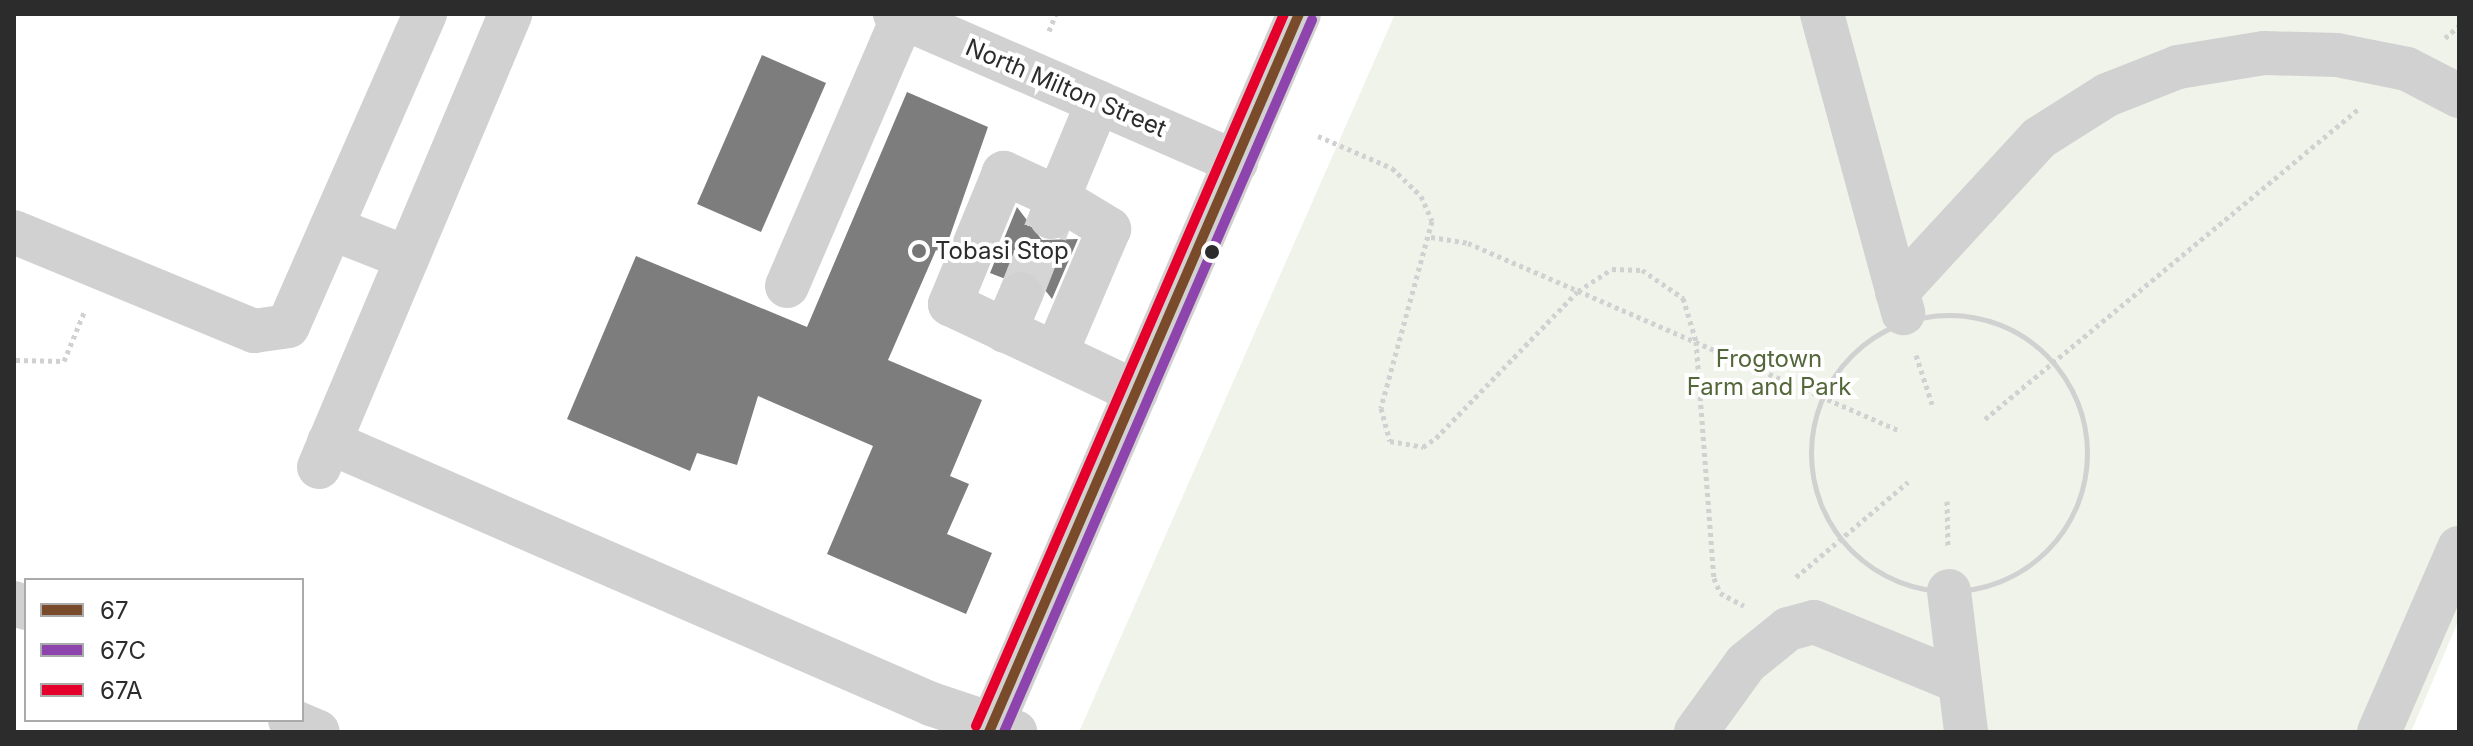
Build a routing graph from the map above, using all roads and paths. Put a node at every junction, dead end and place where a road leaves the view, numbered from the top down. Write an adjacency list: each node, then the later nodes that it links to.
1 (425, 14): 13 (street)
2 (510, 14): 16 (street)
3 (1299, 14): 11 (street)
4 (1822, 14): 20 (street)
5 (899, 16): 9 (street, North Milton Street); 18 (street)
6 (2459, 26): 7 (path)
7 (2407, 69): 8 (street); 20 (street); 24 (path)
8 (2459, 96)
9 (1098, 102): 11 (street, North Milton Street); 12 (street)
10 (1318, 136): 15 (path)
11 (1236, 162): 25 (street)
12 (1055, 207): 22 (street); 22 (street)
13 (331, 228): 16 (street); 17 (street)
14 (14, 232): 17 (street)
15 (1431, 237): 19 (path); 19 (path)
16 (407, 258): 38 (street)
17 (102, 269): 23 (path)
18 (787, 286)
19 (1578, 291): 21 (path); 21 (path)
20 (1906, 324): 24 (path); 26 (path); 27 (path)
21 (1696, 341): 26 (path); 35 (path)
22 (1056, 353): 25 (street)
23 (16, 360)
24 (2054, 362): 28 (path); 34 (path)
25 (1136, 392): 38 (street)
26 (1822, 398): 29 (path); 31 (path)
27 (1932, 404)
28 (1985, 419)
29 (1901, 431)
30 (1908, 482): 31 (path)
31 (1841, 540): 33 (path); 34 (path)
32 (2459, 548): 42 (street)
33 (1782, 589)
34 (1949, 591): 36 (street)
35 (1760, 604)
36 (1958, 681): 40 (street); 41 (street)
37 (295, 722): 39 (street)
38 (999, 729)
39 (318, 732)
40 (1696, 732)
41 (1966, 732)
42 (2379, 732)

